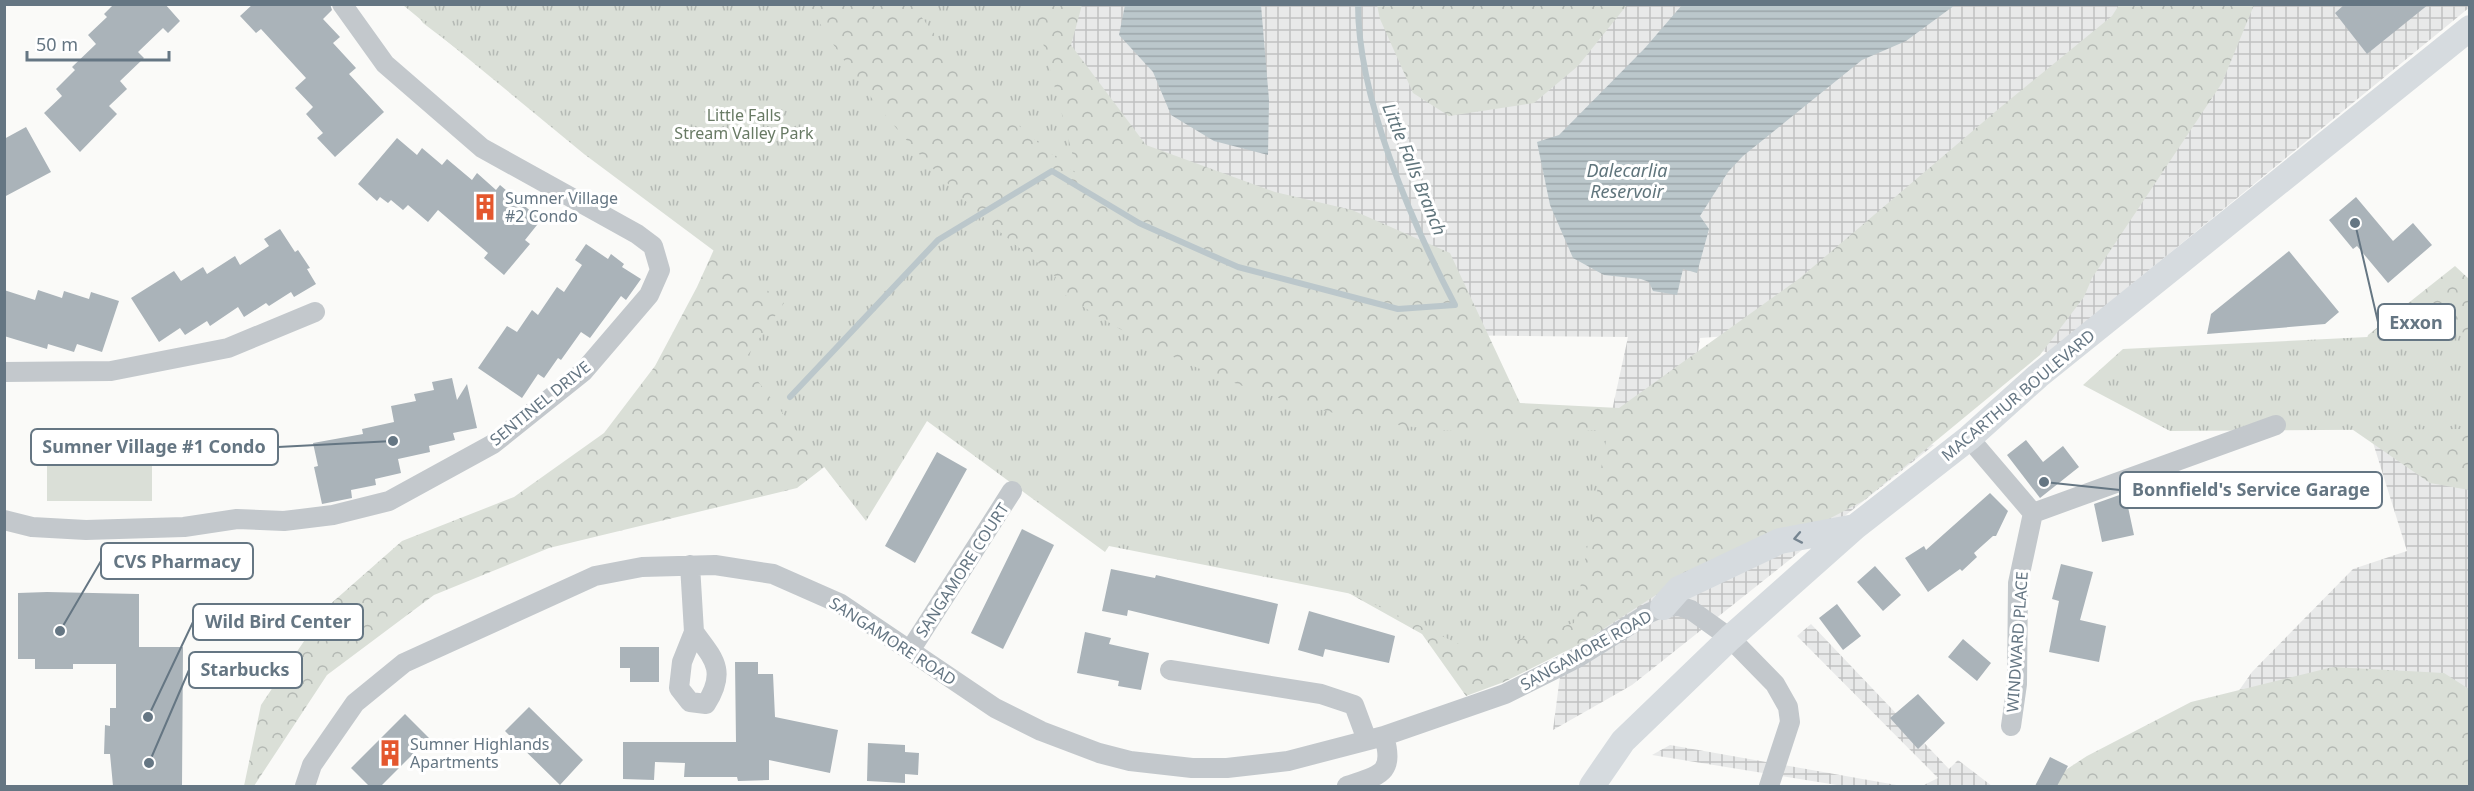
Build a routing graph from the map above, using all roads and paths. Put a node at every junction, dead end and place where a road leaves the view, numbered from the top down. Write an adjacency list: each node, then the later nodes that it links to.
1 (342, 4): 9 (street, SENTINEL DRIVE)
2 (2469, 28): 6 (main road, MACARTHUR BOULEVARD)
3 (315, 312): 4 (street)
4 (4, 372)
5 (2276, 425): 8 (street)
6 (1969, 438): 8 (street); 10 (main road, MACARTHUR BOULEVARD)
7 (1012, 491): 15 (street, SANGAMORE COURT)
8 (2033, 513): 17 (street, WINDWARD PLACE)
9 (4, 520)
10 (1855, 527): 12 (main road, one-way to 12); 14 (main road, MACARTHUR BOULEVARD)
11 (690, 565): 13 (street); 15 (street, SANGAMORE ROAD); 19 (street, SANGAMORE ROAD)
12 (1663, 607): 14 (street, SANGAMORE ROAD); 18 (street, SANGAMORE ROAD)
13 (694, 632)
14 (1730, 638): 21 (main road, MACARTHUR BOULEVARD); 22 (street, SANGAMORE ROAD)
15 (911, 649): 18 (street, SANGAMORE ROAD)
16 (1170, 670): 18 (street)
17 (2011, 726)
18 (1376, 738): 20 (street)
19 (305, 786)
20 (1347, 786)
21 (1592, 786)
22 (1768, 786)

